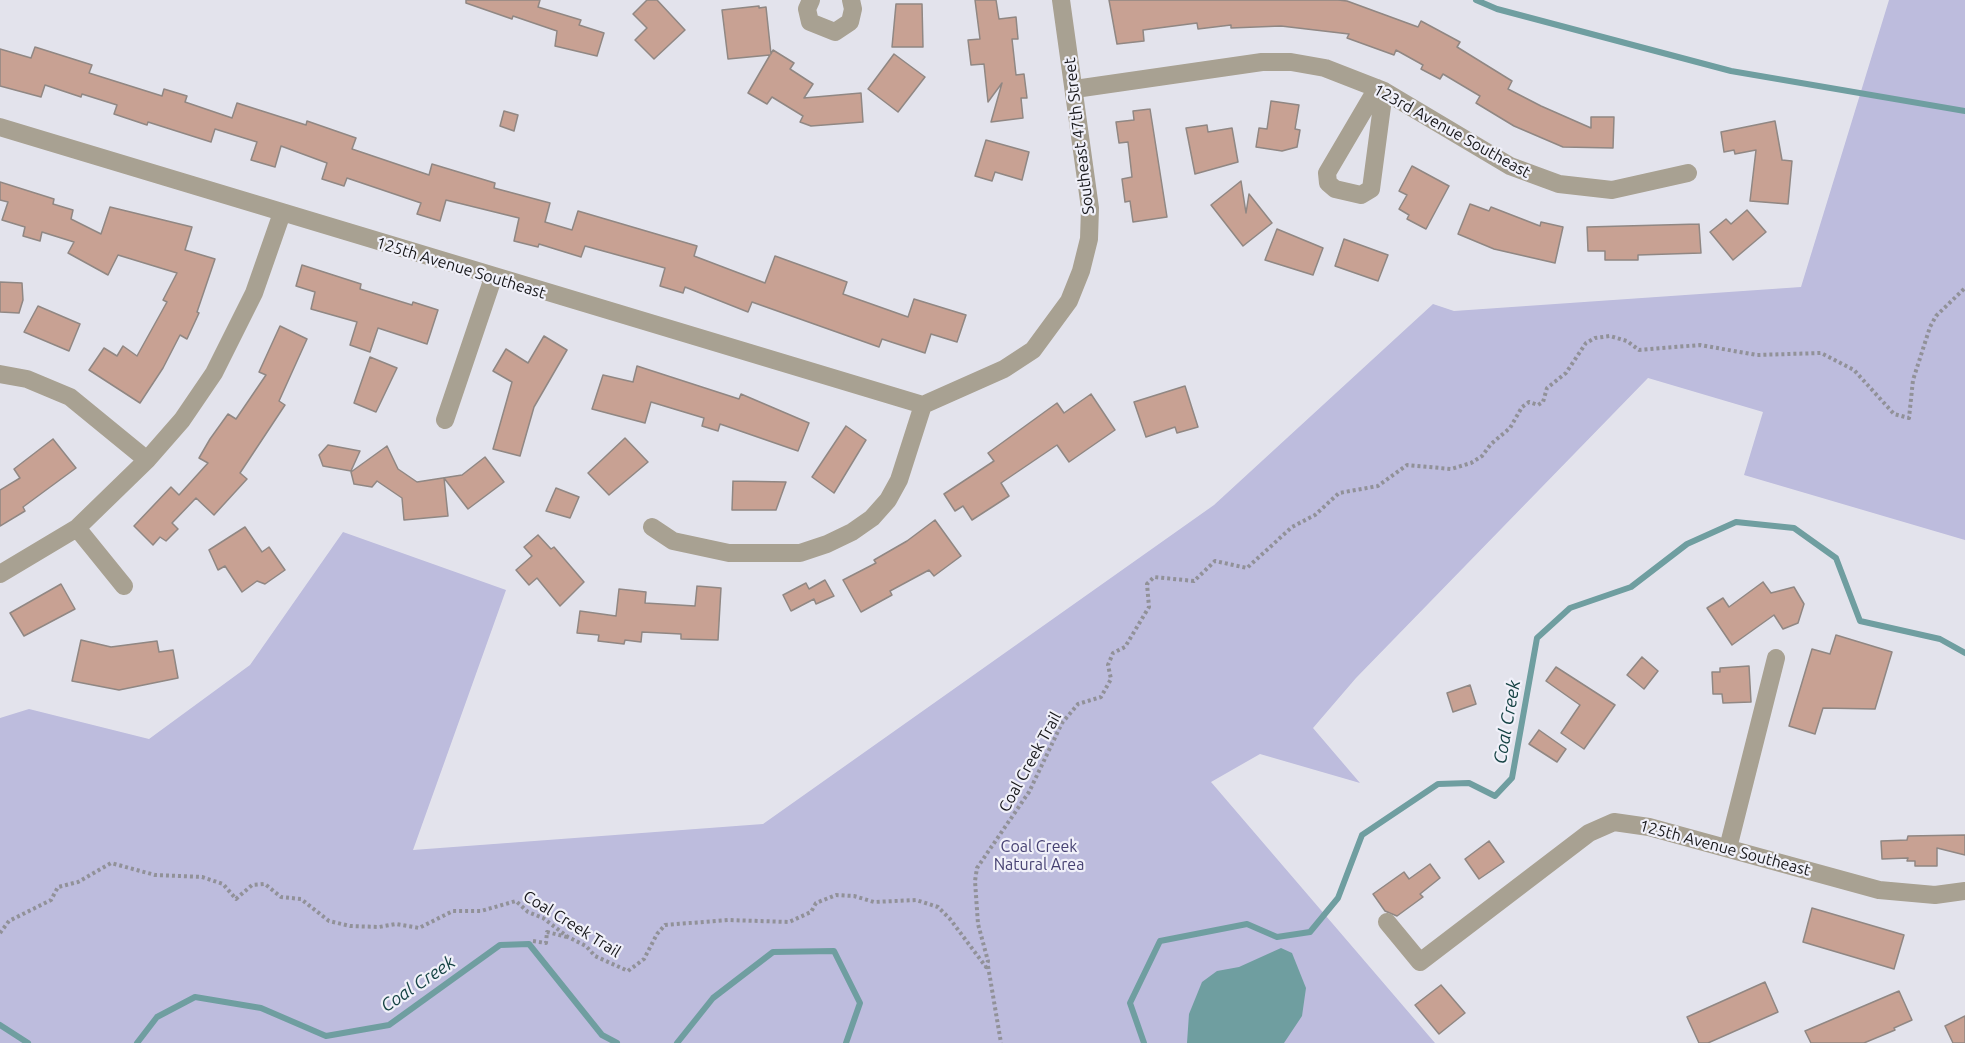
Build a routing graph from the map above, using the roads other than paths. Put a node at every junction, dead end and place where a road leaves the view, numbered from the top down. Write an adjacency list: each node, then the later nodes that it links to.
1 (811, 0): 2 (street)
2 (851, 0)
3 (1061, 0): 4 (street, Southeast 47th Street)
4 (1075, 89): 5 (street, 123rd Avenue Southeast); 11 (street, Southeast 47th Street)
5 (1380, 90): 5 (street); 7 (street, 123rd Avenue Southeast)
6 (0, 127): 8 (street, 125th Avenue Southeast)
7 (1688, 173)
8 (282, 213): 9 (street, 125th Avenue Southeast); 13 (street)
9 (493, 278): 11 (street, 125th Avenue Southeast); 12 (street)
10 (0, 374): 13 (street)
11 (923, 405): 14 (street)
12 (446, 420)
13 (147, 460): 15 (street)
14 (652, 527)
15 (77, 528): 16 (street); 17 (street)
16 (0, 574)
17 (123, 586)
18 (1776, 658): 19 (street)
19 (1728, 848): 20 (street, 125th Avenue Southeast); 21 (street, 125th Avenue Southeast)
20 (1965, 891)
21 (1387, 922)

